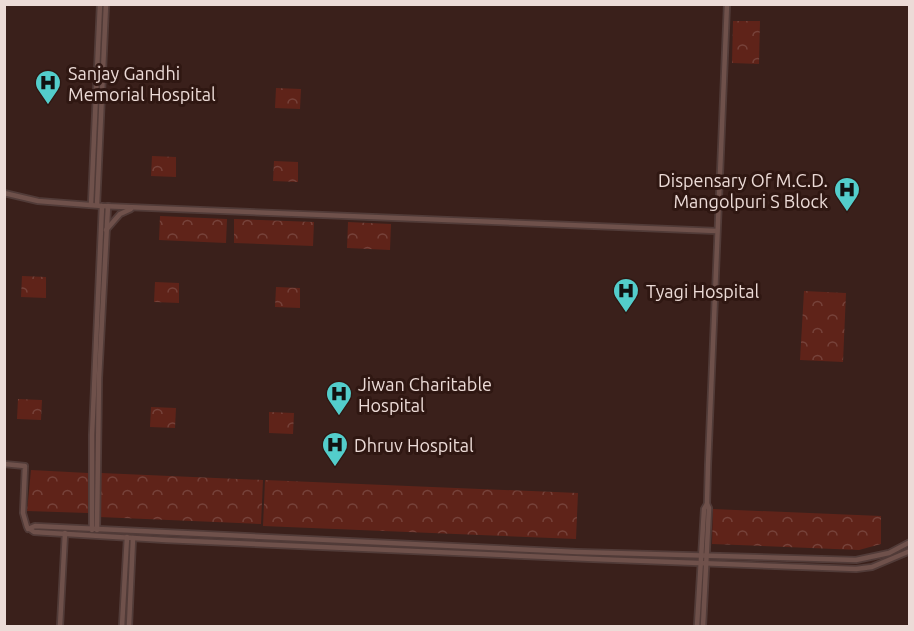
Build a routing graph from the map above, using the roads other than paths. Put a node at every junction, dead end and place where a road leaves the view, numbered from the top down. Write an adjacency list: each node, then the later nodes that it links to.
1 (100, 4): 4 (street)
2 (106, 4): 5 (street)
3 (726, 4): 12 (street)
4 (98, 46): 5 (street); 6 (street)
5 (104, 46): 6 (street)
6 (99, 92): 8 (street); 9 (street)
7 (4, 193): 8 (street)
8 (91, 205): 9 (street)
9 (102, 206): 10 (street); 11 (street); 16 (street)
10 (133, 207): 11 (street); 12 (street)
11 (106, 231): 16 (street)
12 (717, 231): 22 (street)
13 (4, 464): 15 (street)
14 (66, 527): 15 (street); 16 (street); 17 (street)
15 (28, 529): 17 (street)
16 (95, 529): 18 (street); 22 (street)
17 (65, 534): 18 (street); 24 (street)
18 (95, 535): 19 (street)
19 (130, 537): 23 (street); 25 (street); 26 (street)
20 (909, 542): 22 (street)
21 (909, 551): 23 (street)
22 (704, 556): 23 (street)
23 (704, 564): 27 (street); 28 (street)
24 (60, 627)
25 (122, 627)
26 (129, 627)
27 (698, 627)
28 (703, 627)

